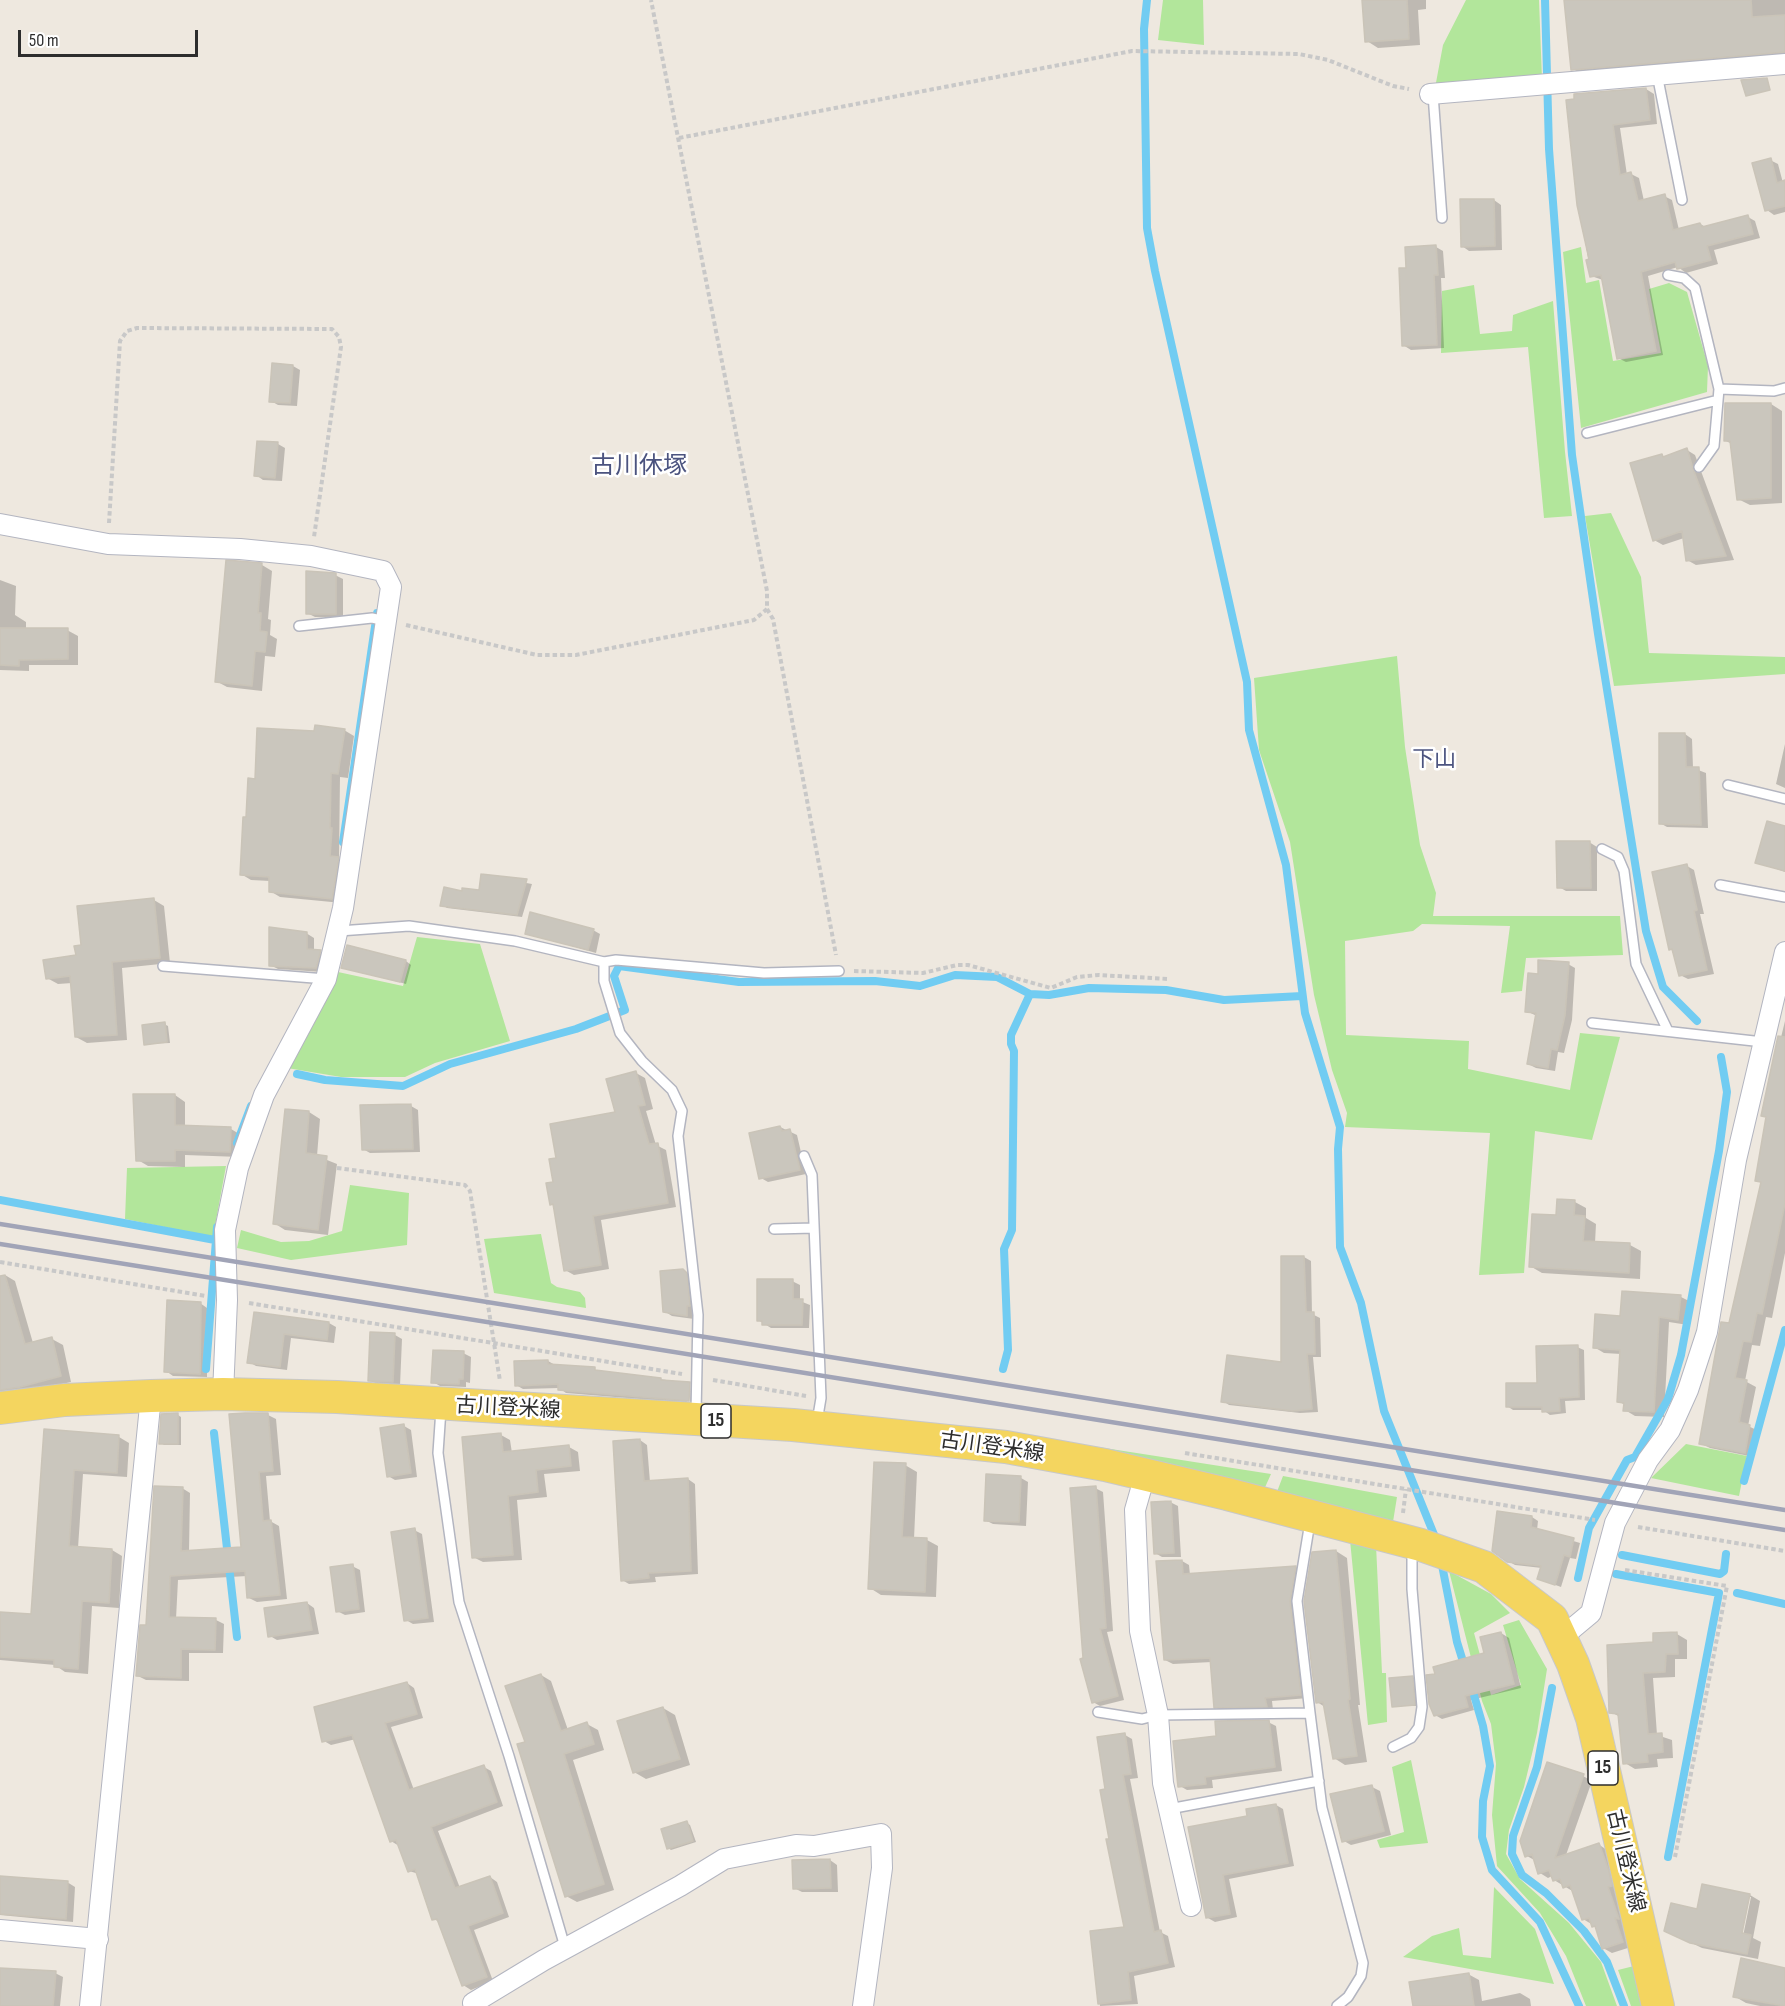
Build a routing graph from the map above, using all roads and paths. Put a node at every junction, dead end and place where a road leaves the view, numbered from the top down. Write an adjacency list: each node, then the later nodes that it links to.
1 (651, 0): 5 (path)
2 (1785, 64): 3 (street)
3 (1657, 74): 4 (street); 6 (lane)
4 (1432, 94): 5 (path); 7 (lane)
5 (679, 138): 17 (path)
6 (1682, 200)
7 (1442, 218)
8 (1668, 275): 10 (lane)
9 (1785, 388): 10 (lane)
10 (1719, 389): 11 (lane)
11 (1718, 400): 12 (lane); 13 (lane)
12 (1587, 433)
13 (1700, 467)
14 (0, 524): 15 (street)
15 (108, 544): 16 (street); 16 (path)
16 (311, 556): 18 (street)
17 (767, 609): 18 (path); 29 (path)
18 (381, 620): 19 (lane); 25 (street)
19 (299, 626)
20 (1728, 785): 21 (lane)
21 (1785, 799)
22 (1602, 849): 33 (lane)
23 (1720, 885): 24 (lane)
24 (1785, 897)
25 (339, 931): 27 (lane); 30 (street)
26 (1785, 952): 34 (street)
27 (604, 962): 29 (lane); 46 (lane)
28 (163, 966): 30 (lane)
29 (839, 971): 31 (path)
30 (326, 979): 41 (street)
31 (1169, 979)
32 (1592, 1023): 33 (lane)
33 (1668, 1031): 34 (lane)
34 (1763, 1042): 52 (street)
35 (804, 1156): 37 (lane)
36 (337, 1168): 45 (path)
37 (814, 1228): 38 (lane); 47 (lane)
38 (774, 1229)
39 (0, 1262): 40 (path)
40 (195, 1295)
41 (223, 1394): 42 (main road, 古川登米線 / 15); 43 (main road, 古川登米線 / 15)
42 (151, 1396): 44 (main road, 古川登米線 / 15); 66 (street)
43 (442, 1405): 45 (main road, 古川登米線 / 15); 67 (lane)
44 (0, 1408)
45 (504, 1408): 46 (main road, 古川登米線 / 15)
46 (696, 1419): 47 (main road, 古川登米線 / 15)
47 (817, 1427): 48 (main road, 古川登米線 / 15)
48 (1145, 1475): 50 (main road, 古川登米線 / 15); 59 (street)
49 (1406, 1490): 51 (path)
50 (1311, 1516): 53 (main road, 古川登米線 / 15); 58 (lane)
51 (1577, 1517)
52 (1615, 1523): 54 (path); 55 (street)
53 (1416, 1544): 56 (main road, 古川登米線 / 15); 60 (lane)
54 (1785, 1551)
55 (1603, 1566): 56 (street); 63 (path)
56 (1561, 1638): 72 (main road, 古川登米線 / 15)
57 (1098, 1712): 59 (lane)
58 (1310, 1713): 59 (lane); 61 (lane)
59 (1158, 1715): 62 (street)
60 (1393, 1747)
61 (1319, 1781): 62 (lane); 71 (lane)
62 (1169, 1809): 64 (street)
63 (1675, 1857)
64 (1191, 1906)
65 (0, 1930): 66 (street)
66 (98, 1939): 68 (street)
67 (565, 1947): 69 (street); 70 (street)
68 (90, 2006)
69 (474, 2006)
70 (863, 2006)
71 (1337, 2006)
72 (1658, 2006)

